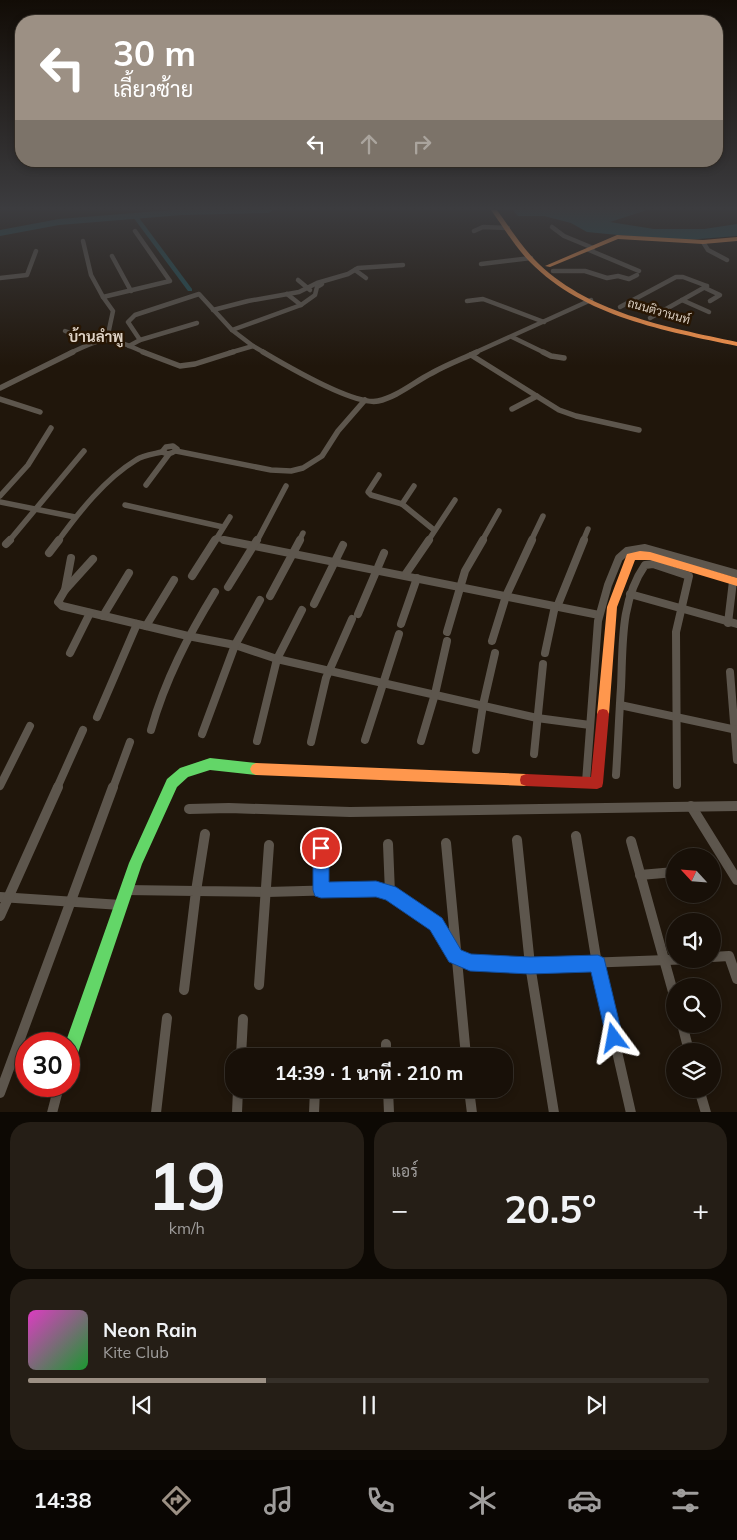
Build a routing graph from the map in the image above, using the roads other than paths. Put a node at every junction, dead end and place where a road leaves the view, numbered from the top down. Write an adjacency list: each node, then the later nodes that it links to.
1 (32, 262): 14 (street)
2 (88, 262): 23 (street)
3 (115, 262): 20 (street)
4 (157, 262): 20 (street)
5 (498, 262): 10 (street)
6 (534, 262): 24 (street, ถนนติวานนท์)
7 (545, 262): 12 (street, ถนนติวานนท์)
8 (564, 262): 12 (street)
9 (616, 262): 12 (street)
10 (481, 264)
11 (403, 265): 13 (street)
12 (551, 268): 29 (street, ถนนติวานนท์)
13 (356, 270): 15 (street); 18 (street)
14 (0, 278)
15 (366, 278)
16 (298, 280): 18 (street)
17 (322, 284): 22 (street)
18 (308, 287): 21 (street); 22 (street)
19 (705, 288): 25 (street); 27 (street); 29 (street)
20 (131, 291): 23 (street)
21 (287, 294): 28 (street); 30 (street)
22 (315, 295): 28 (street)
23 (103, 297): 38 (street)
24 (591, 300): 33 (street); 42 (street, ถนนติวานนท์)
25 (682, 300): 31 (street); 32 (street)
26 (467, 301): 33 (street)
27 (710, 301)
28 (301, 305): 35 (street)
29 (620, 307): 32 (street, ถนนติวานนท์)
30 (213, 310): 35 (street); 40 (street)
31 (709, 312)
32 (650, 318): 39 (street, ถนนติวานนท์)
33 (544, 322): 37 (street)
34 (197, 323): 40 (street)
35 (232, 330): 44 (street)
36 (65, 331): 41 (street)
37 (512, 337): 45 (street); 46 (street)
38 (107, 339): 41 (street); 43 (street)
39 (737, 339)
40 (140, 340): 43 (street)
41 (93, 341): 47 (street)
42 (737, 344)
43 (129, 346): 44 (street)
44 (253, 346): 50 (street)
45 (471, 354): 48 (street); 50 (street)
46 (564, 358)
47 (0, 388)
48 (537, 396): 51 (street); 54 (street)
49 (0, 399): 52 (street)
50 (366, 400): 56 (street)
51 (512, 408)
52 (40, 412)
53 (51, 428): 61 (street)
54 (639, 430)
55 (84, 451): 66 (street)
56 (166, 453): 58 (street); 69 (street)
57 (379, 475): 64 (street)
58 (146, 485)
59 (286, 486): 78 (street)
60 (414, 486): 64 (street)
61 (0, 496)
62 (455, 500): 73 (street)
63 (0, 502): 66 (street)
64 (402, 504): 73 (street)
65 (125, 505): 71 (street)
66 (35, 509): 69 (street); 76 (street)
67 (499, 511): 93 (street)
68 (543, 516): 98 (street)
69 (75, 517): 79 (street)
70 (230, 517): 71 (street)
71 (223, 527): 75 (street)
72 (588, 529): 101 (street)
73 (434, 530): 87 (street)
74 (303, 533): 81 (street)
75 (216, 538): 78 (street); 88 (street)
76 (6, 544)
77 (343, 545): 84 (street)
78 (254, 546): 81 (street); 92 (street)
79 (49, 553)
80 (384, 553): 85 (street)
81 (294, 554): 84 (street); 97 (street)
82 (71, 558): 94 (street)
83 (93, 559): 94 (street)
84 (336, 562): 85 (street); 100 (street)
85 (377, 570): 87 (street); 123 (street)
86 (129, 573): 106 (street)
87 (406, 575): 89 (street)
88 (192, 576)
89 (417, 578): 93 (street); 109 (street)
90 (736, 579): 105 (street); 107 (street); 147 (street)
91 (174, 580): 111 (street)
92 (228, 586)
93 (460, 587): 98 (street); 112 (street)
94 (65, 590): 104 (street)
95 (215, 592): 114 (street)
96 (630, 594): 102 (street); 102 (street); 128 (street)
97 (270, 596)
98 (506, 596): 101 (street); 116 (street)
99 (260, 600): 117 (street)
100 (314, 604)
101 (556, 606): 105 (street); 120 (street)
102 (680, 609): 107 (street); 130 (street)
103 (302, 610): 121 (street)
104 (90, 613): 106 (street); 118 (street)
105 (599, 615): 133 (street)
106 (103, 616): 108 (street)
107 (728, 623): 110 (street)
108 (137, 624): 111 (street); 129 (street)
109 (402, 624)
110 (737, 624)
111 (146, 626): 114 (street)
112 (447, 632)
113 (398, 634): 125 (street)
114 (188, 636): 117 (street); 135 (street)
115 (447, 641): 126 (street)
116 (492, 641)
117 (235, 645): 121 (street); 137 (street)
118 (70, 653)
119 (495, 653): 127 (street)
120 (545, 653)
121 (277, 659): 123 (street); 139 (street)
122 (543, 664): 131 (street)
123 (332, 670): 125 (street); 142 (street)
124 (730, 672): 136 (street)
125 (384, 683): 126 (street); 138 (street)
126 (435, 694): 127 (street); 140 (street)
127 (483, 705): 131 (street); 143 (street)
128 (620, 705): 130 (street); 146 (street)
129 (97, 717)
130 (676, 717): 136 (street); 148 (street)
131 (537, 718): 133 (street); 144 (street)
132 (30, 726): 149 (street)
133 (590, 726): 147 (street)
134 (83, 730): 169 (street)
135 (151, 730)
136 (736, 730): 145 (street)
137 (202, 734)
138 (365, 740)
139 (257, 741)
140 (421, 741)
141 (130, 742): 170 (street)
142 (311, 742)
143 (476, 750)
144 (534, 754)
145 (737, 760)
146 (616, 775)
147 (586, 782): 164 (street)
148 (676, 785)
149 (0, 786)
150 (691, 806): 151 (street); 152 (street); 163 (street)
151 (737, 806)
152 (189, 809)
153 (205, 834): 166 (street)
154 (576, 836): 176 (street)
155 (517, 840): 177 (street)
156 (631, 841): 162 (street)
157 (446, 843): 173 (street)
158 (388, 844): 168 (street)
159 (269, 845): 167 (street)
160 (321, 848): 165 (street)
161 (666, 873): 162 (street)
162 (640, 875): 175 (street)
163 (737, 880)
164 (126, 890): 166 (street); 171 (street)
165 (321, 890): 167 (street); 168 (street)
166 (196, 891): 167 (street); 181 (street)
167 (267, 892): 180 (street)
168 (390, 893): 173 (street)
169 (4, 897): 170 (street); 172 (street)
170 (70, 902): 171 (street); 189 (street)
171 (121, 905): 184 (street)
172 (0, 916)
173 (455, 956): 177 (street); 188 (street)
174 (721, 956): 179 (street)
175 (665, 961): 176 (street); 178 (street)
176 (598, 964): 177 (street); 203 (street)
177 (530, 965): 202 (street)
178 (669, 978)
179 (737, 978)
180 (259, 985)
181 (184, 990)
182 (167, 1018): 197 (street)
183 (244, 1019): 186 (street)
184 (77, 1032)
185 (386, 1044): 187 (street)
186 (242, 1048)
187 (386, 1048)
188 (465, 1048)
189 (0, 1093)
190 (56, 1097): 196 (street)
191 (237, 1098): 198 (street)
192 (315, 1098): 199 (street)
193 (388, 1098): 200 (street)
194 (470, 1098): 201 (street)
195 (702, 1098): 204 (street)
196 (52, 1112)
197 (156, 1112)
198 (236, 1112)
199 (314, 1112)
200 (389, 1112)
201 (472, 1112)
202 (554, 1112)
203 (631, 1112)
204 (706, 1112)

